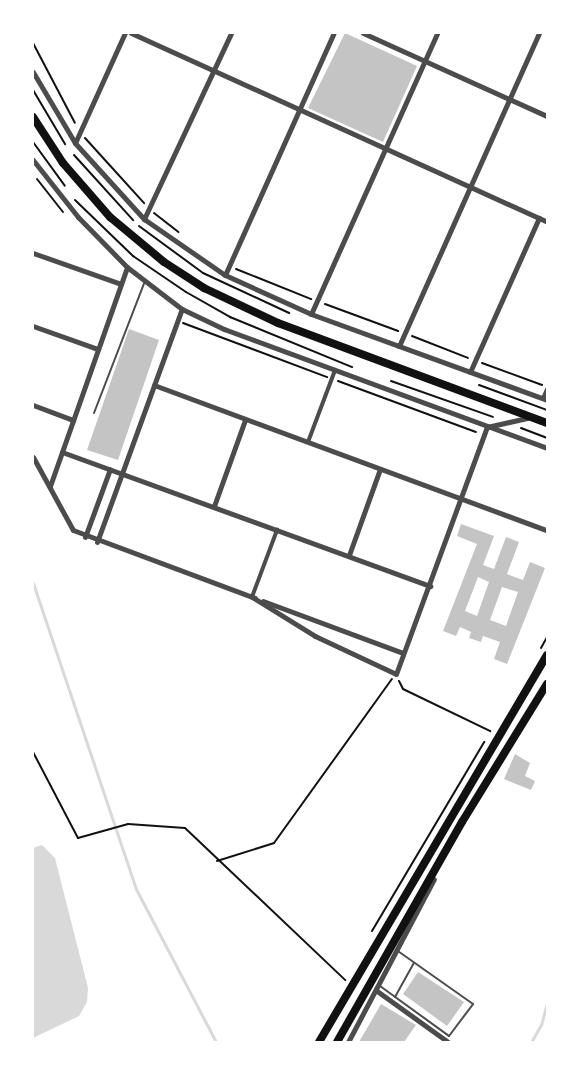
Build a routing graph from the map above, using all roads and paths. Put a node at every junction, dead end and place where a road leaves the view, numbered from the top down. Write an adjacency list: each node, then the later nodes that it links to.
1 (125, 33): 17 (street)
2 (131, 33): 11 (street)
3 (231, 33): 11 (street)
4 (334, 33): 14 (street)
5 (363, 33): 9 (street)
6 (437, 33): 9 (street)
7 (539, 33): 13 (street)
8 (33, 43): 17 (path)
9 (425, 60): 13 (street); 19 (street)
10 (33, 72): 18 (street)
11 (213, 72): 14 (street); 22 (street)
12 (33, 90): 36 (path)
13 (509, 99): 15 (street); 21 (street)
14 (299, 111): 19 (street); 28 (street)
15 (547, 116)
16 (33, 117): 51 (main road)
17 (80, 132): 18 (street); 22 (path)
18 (75, 143): 23 (street)
19 (386, 148): 21 (street); 33 (street)
20 (33, 160): 29 (street)
21 (470, 187): 24 (street); 38 (street)
22 (151, 209): 23 (street); 26 (path)
23 (144, 219): 30 (street)
24 (539, 219): 25 (street); 41 (street)
25 (547, 222)
26 (181, 235)
27 (33, 253): 32 (street)
28 (229, 266): 30 (street); 33 (path)
29 (127, 267): 31 (street); 32 (street)
30 (225, 275): 35 (street)
31 (145, 281): 34 (street); 50 (lane)
32 (121, 284): 40 (street)
33 (318, 301): 35 (street); 38 (path)
34 (182, 309): 42 (street); 45 (street)
35 (312, 314): 39 (street)
36 (293, 315)
37 (33, 326): 40 (street)
38 (404, 333): 39 (street); 41 (path)
39 (399, 346): 43 (street)
40 (98, 349): 52 (street)
41 (476, 361): 43 (street); 46 (path)
42 (335, 370): 55 (street); 56 (street)
43 (470, 372): 47 (street)
44 (469, 381): 49 (path)
45 (154, 385): 53 (street); 62 (street)
46 (547, 388): 47 (street)
47 (545, 399)
48 (33, 405): 52 (street)
49 (547, 410)
50 (94, 413)
51 (532, 417): 54 (main road); 55 (street)
52 (73, 420): 58 (street)
53 (244, 420): 56 (street); 65 (street)
54 (547, 423)
55 (487, 427): 57 (street); 64 (street)
56 (308, 443): 61 (street)
57 (547, 448)
58 (62, 452): 60 (street); 63 (street)
59 (33, 457): 63 (street)
60 (110, 469): 62 (street); 68 (street)
61 (380, 469): 64 (street); 70 (street)
62 (123, 473): 65 (street); 69 (street)
63 (50, 486): 68 (street)
64 (463, 499): 67 (street); 71 (street)
65 (214, 506): 66 (street)
66 (277, 529): 70 (street); 72 (street)
67 (547, 530)
68 (85, 537): 69 (street)
69 (97, 542): 72 (street)
70 (349, 555): 71 (street)
71 (430, 586): 73 (street)
72 (252, 597): 73 (street); 75 (street)
73 (403, 653): 75 (street)
74 (547, 655): 86 (main road)
75 (396, 674): 77 (path); 80 (path)
76 (547, 684): 79 (main road)
77 (490, 732)
78 (33, 752): 80 (path)
79 (462, 822): 81 (street); 87 (main road)
80 (217, 861): 83 (path)
81 (398, 951): 82 (lane); 84 (street)
82 (413, 964): 85 (lane); 85 (lane)
83 (345, 980)
84 (378, 989): 85 (lane); 88 (street); 89 (street)
85 (395, 997)
86 (319, 1042)
87 (337, 1042)
88 (348, 1042)
89 (448, 1042)

